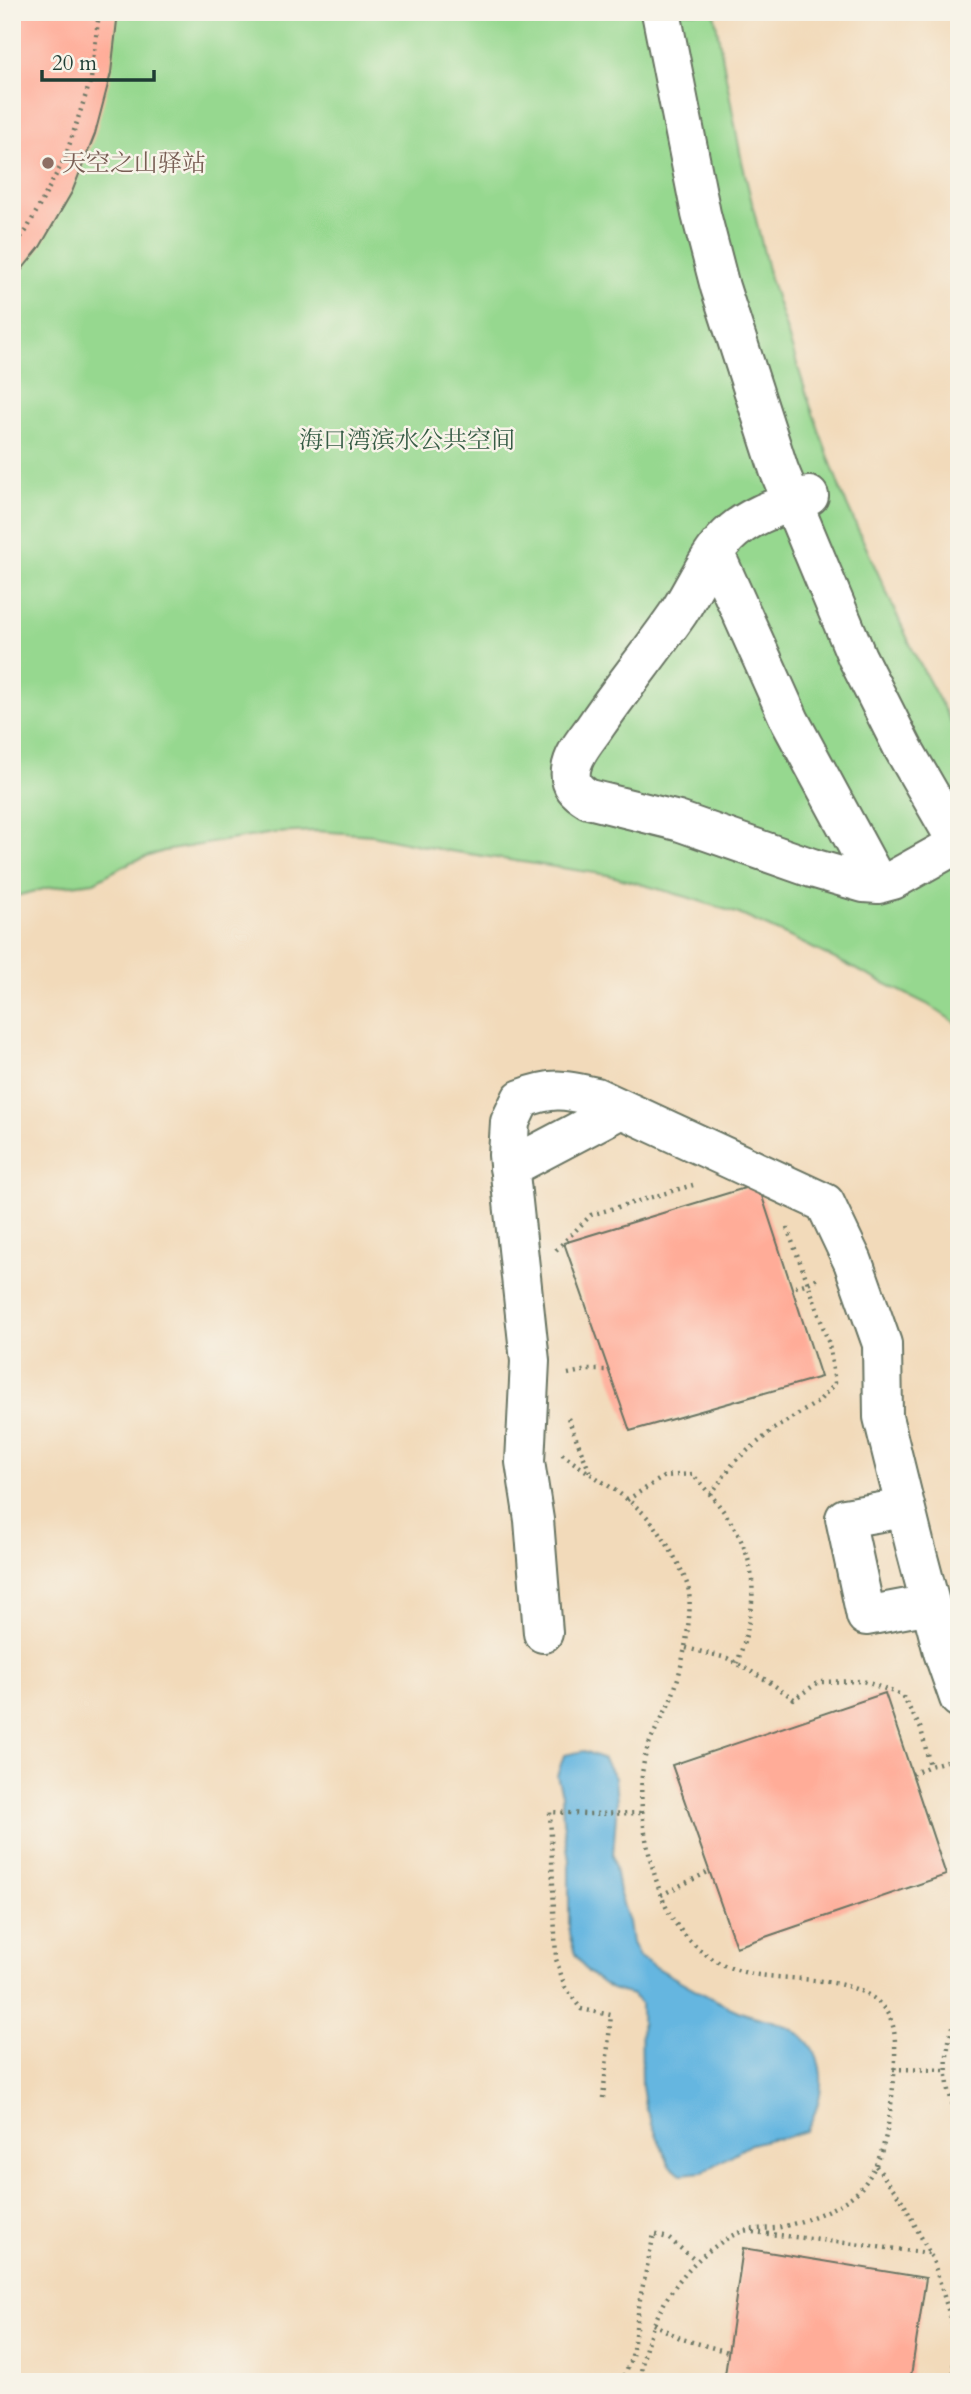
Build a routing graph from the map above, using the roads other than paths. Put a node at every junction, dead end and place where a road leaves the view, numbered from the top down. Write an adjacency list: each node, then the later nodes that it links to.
1 (661, 12): 3 (street)
2 (679, 12): 3 (street)
3 (800, 499): 4 (street); 5 (street); 6 (street)
4 (715, 554): 7 (street); 7 (street)
5 (959, 805)
6 (959, 844): 7 (street)
7 (878, 884)
8 (621, 1109): 9 (street); 9 (street); 10 (street)
9 (509, 1168): 12 (street)
10 (905, 1508): 11 (street); 11 (street)
11 (930, 1604): 13 (street)
12 (543, 1633)
13 (959, 1698)

